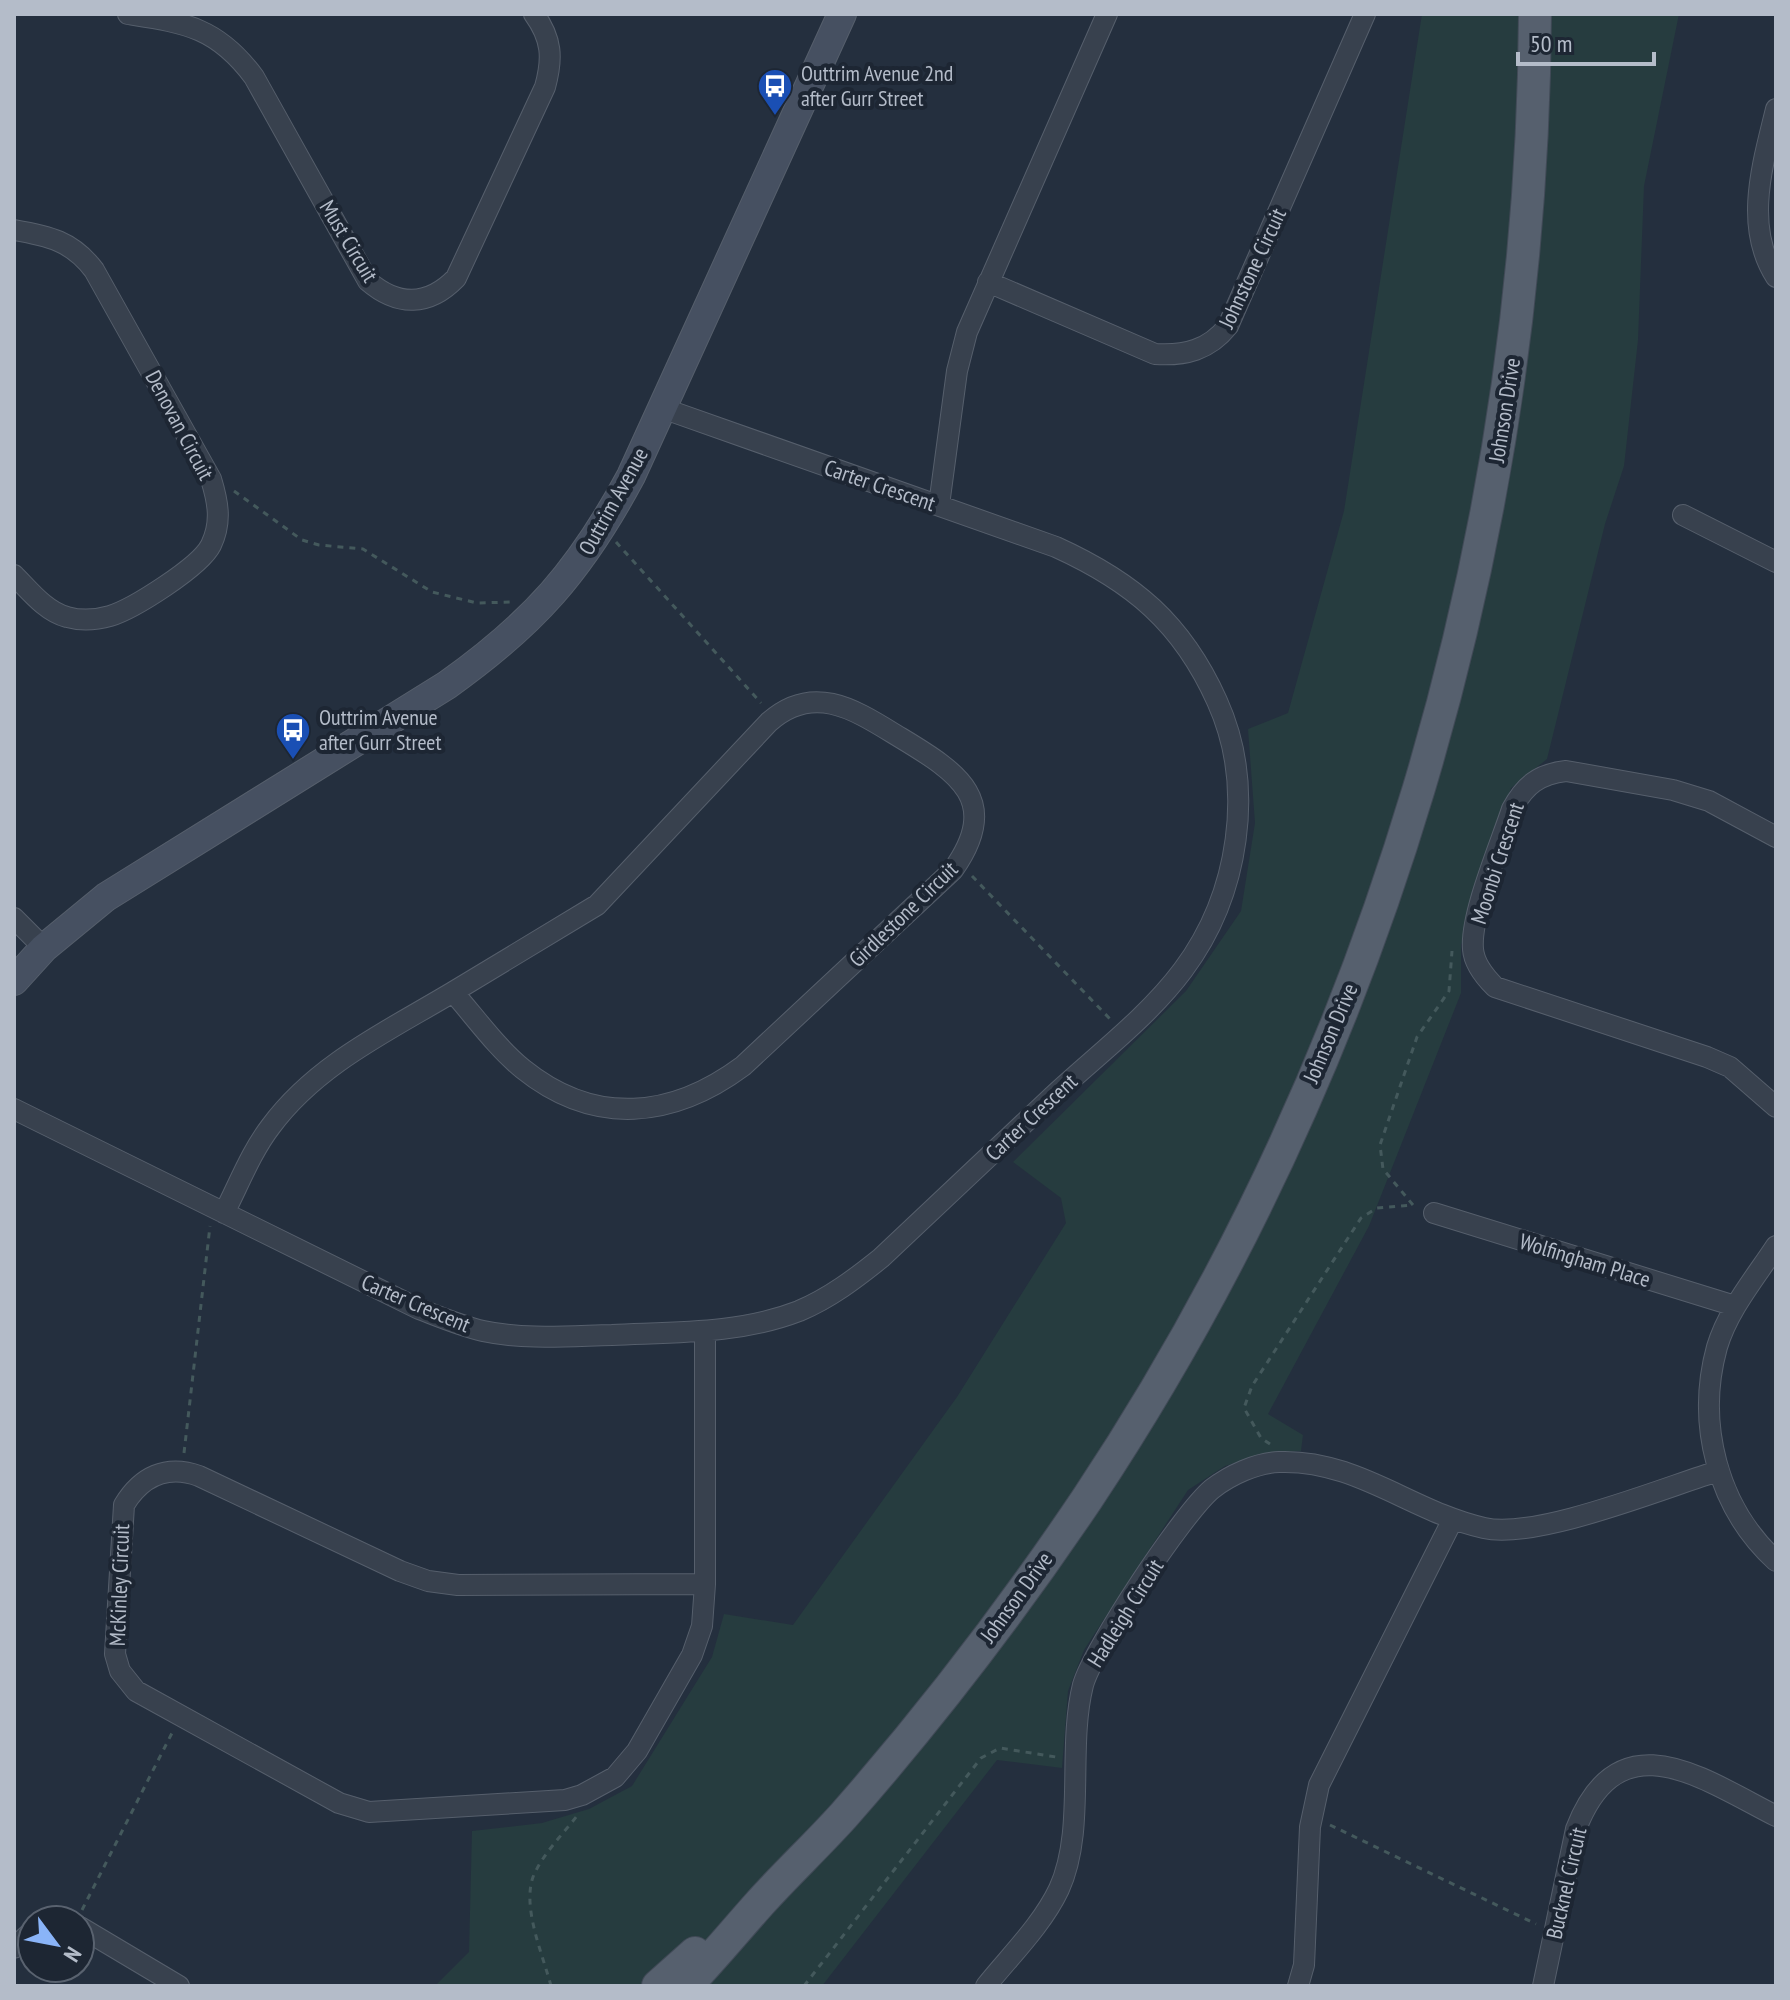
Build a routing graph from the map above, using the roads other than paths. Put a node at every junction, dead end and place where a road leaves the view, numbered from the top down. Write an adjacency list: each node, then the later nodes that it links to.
1 (128, 14): 2 (street, Must Circuit)
2 (534, 14)
3 (842, 14): 11 (street, Outtrim Avenue)
4 (1107, 14): 10 (street)
5 (1365, 14): 10 (street, Johnstone Circuit)
6 (1535, 14): 33 (main road, Johnson Drive)
7 (1776, 109): 9 (street)
8 (14, 230): 15 (street, Denovan Circuit)
9 (1776, 277)
10 (988, 282): 12 (street)
11 (662, 408): 12 (street, Carter Crescent); 18 (street, Outtrim Avenue)
12 (939, 505): 27 (street, Carter Crescent)
13 (1683, 515): 14 (street)
14 (1776, 562)
15 (14, 575)
16 (1776, 837): 21 (street, Moonbi Crescent)
17 (14, 918): 18 (street)
18 (44, 948): 19 (street, Outtrim Avenue)
19 (14, 981)
20 (453, 992): 20 (street, Girdlestone Circuit); 23 (street, Girdlestone Circuit)
21 (1776, 1107)
22 (14, 1109): 23 (street, Carter Crescent)
23 (218, 1210): 27 (street, Carter Crescent)
24 (1434, 1213): 26 (street, Wolfingham Place)
25 (1776, 1246): 26 (street)
26 (1735, 1306): 28 (street)
27 (705, 1331): 31 (street, McKinley Circuit)
28 (1718, 1471): 29 (street, Hadleigh Circuit); 30 (street)
29 (1453, 1519): 38 (street, Hadleigh Circuit); 39 (street)
30 (1776, 1561)
31 (705, 1584): 31 (street, McKinley Circuit)
32 (1776, 1816): 40 (street, Bucknel Circuit)
33 (761, 1902): 36 (main road, Johnson Drive); 37 (main road, Johnson Drive)
34 (96, 1937): 35 (street)
35 (179, 1986)
36 (658, 1986)
37 (686, 1986)
38 (986, 1986)
39 (1298, 1986)
40 (1543, 1986)

